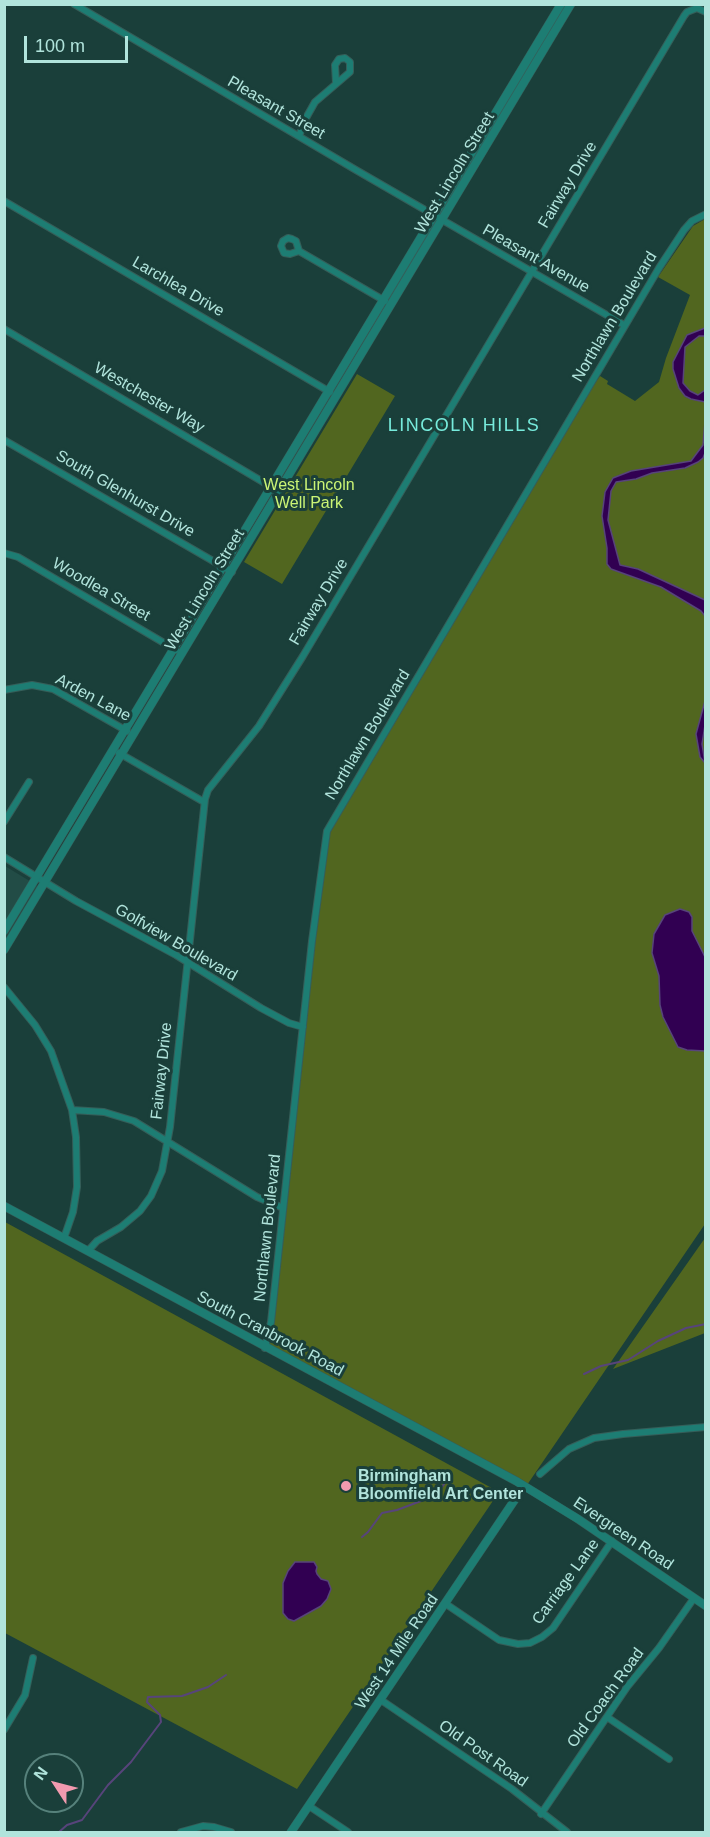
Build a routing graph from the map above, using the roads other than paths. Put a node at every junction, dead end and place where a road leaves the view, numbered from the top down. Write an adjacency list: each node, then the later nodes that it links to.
1 (75, 4): 8 (street, Pleasant Street)
2 (561, 4): 6 (street, West Lincoln Street)
3 (571, 4): 7 (street, West Lincoln Street)
4 (705, 12): 14 (street, Fairway Drive)
5 (336, 82): 8 (street)
6 (513, 83): 7 (street); 11 (street, West Lincoln Street)
7 (521, 88): 12 (street, West Lincoln Street)
8 (299, 136): 11 (street, Pleasant Street)
9 (4, 201): 19 (street, Larchlea Drive)
10 (705, 213): 17 (street, Northlawn Boulevard)
11 (434, 215): 12 (street, Pleasant Avenue); 15 (street, West Lincoln Street)
12 (443, 220): 14 (street, Pleasant Avenue); 16 (street, West Lincoln Street)
13 (299, 251): 15 (street)
14 (532, 272): 17 (street, Pleasant Avenue); 35 (street, Fairway Drive)
15 (383, 300): 16 (street); 19 (street, West Lincoln Street)
16 (391, 305): 20 (street, West Lincoln Street)
17 (624, 326): 44 (street, Northlawn Boulevard)
18 (4, 329): 22 (street, Westchester Way)
19 (328, 392): 20 (street, Larchlea Drive); 22 (street, West Lincoln Street)
20 (337, 397): 23 (street, West Lincoln Street)
21 (4, 440): 25 (street, South Glenhurst Drive)
22 (271, 487): 23 (street, Westchester Way); 25 (street, West Lincoln Street)
23 (280, 492): 26 (street, West Lincoln Street)
24 (4, 553): 27 (street, Woodlea Street)
25 (224, 567): 26 (street, South Glenhurst Drive); 27 (street, West Lincoln Street)
26 (232, 572): 28 (street, West Lincoln Street)
27 (174, 649): 28 (street, Woodlea Street); 30 (street, West Lincoln Street)
28 (182, 654): 31 (street, West Lincoln Street)
29 (4, 690): 30 (street, Arden Lane)
30 (125, 730): 31 (street, Arden Lane); 32 (street, West Lincoln Street)
31 (133, 735): 33 (street, West Lincoln Street)
32 (114, 750): 33 (street); 38 (street, West Lincoln Street)
33 (122, 755): 35 (street); 39 (street, West Lincoln Street)
34 (29, 782): 36 (street)
35 (204, 802): 42 (street, Fairway Drive)
36 (4, 822)
37 (4, 856): 38 (street, Golfview Boulevard)
38 (38, 876): 39 (street, Golfview Boulevard); 40 (street, West Lincoln Street)
39 (46, 881): 41 (street, West Lincoln Street); 42 (street, Golfview Boulevard)
40 (4, 931)
41 (4, 950)
42 (187, 962): 44 (street, Golfview Boulevard); 46 (street, Fairway Drive)
43 (4, 987): 45 (street)
44 (303, 1027): 48 (street, Northlawn Boulevard)
45 (72, 1110): 46 (street); 49 (street)
46 (168, 1141): 48 (street); 50 (street, Fairway Drive)
47 (4, 1206): 49 (street, South Cranbrook Road)
48 (283, 1208): 51 (street, Northlawn Boulevard)
49 (64, 1238): 50 (street, South Cranbrook Road)
50 (88, 1251): 51 (street, South Cranbrook Road)
51 (266, 1348): 54 (street, South Cranbrook Road)
52 (705, 1427): 53 (street)
53 (540, 1474)
54 (524, 1486): 55 (street, Evergreen Road); 57 (street, West 14 Mile Road)
55 (612, 1541): 56 (street, Evergreen Road); 57 (street, Carriage Lane)
56 (694, 1598): 58 (street, Evergreen Road); 61 (street, Old Coach Road)
57 (446, 1604): 60 (street, West 14 Mile Road)
58 (705, 1606)
59 (33, 1658): 62 (street)
60 (381, 1700): 64 (street, West 14 Mile Road); 65 (street, Old Post Road)
61 (607, 1717): 63 (street); 65 (street, Old Coach Road)
62 (5, 1728)
63 (669, 1760)
64 (309, 1806): 68 (street, West 14 Mile Road); 69 (street)
65 (541, 1814): 70 (street, Old Post Road)
66 (181, 1833): 67 (street)
67 (231, 1833)
68 (291, 1833)
69 (348, 1833)
70 (567, 1833)

